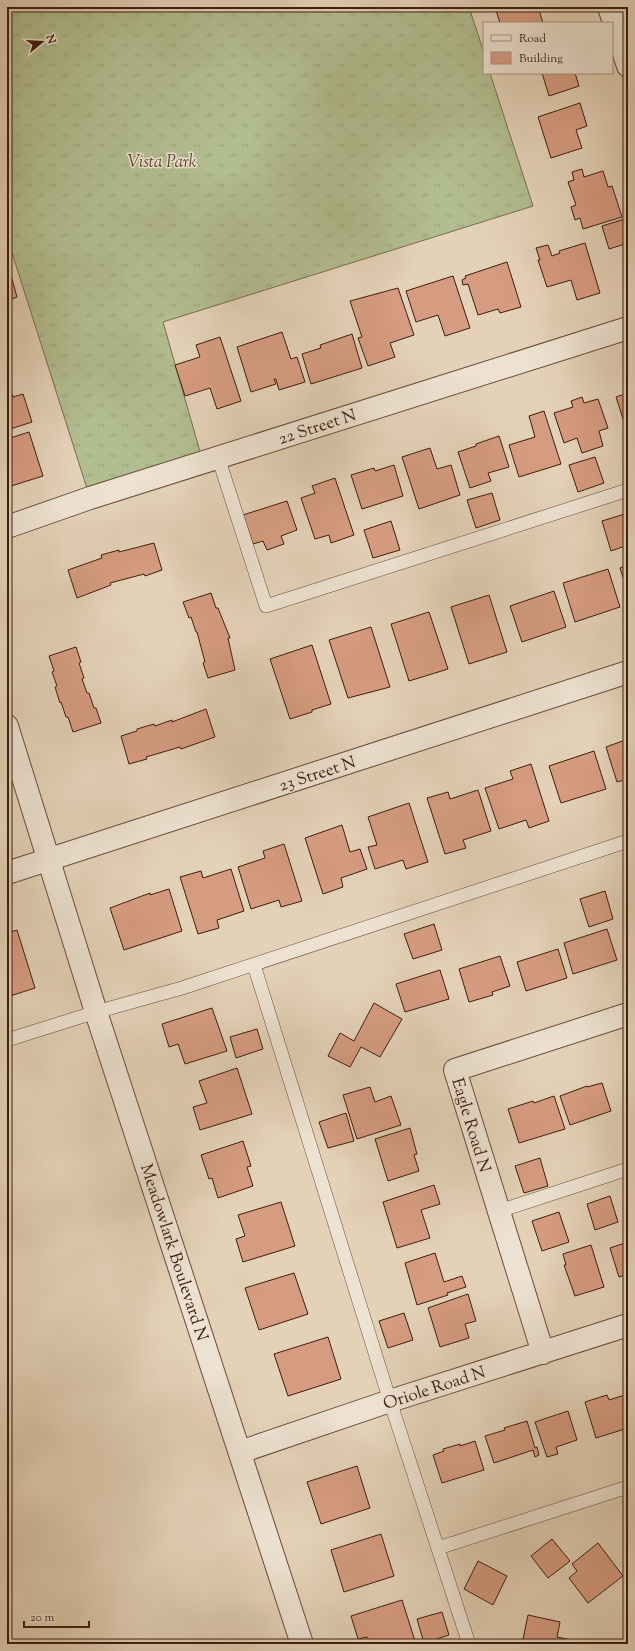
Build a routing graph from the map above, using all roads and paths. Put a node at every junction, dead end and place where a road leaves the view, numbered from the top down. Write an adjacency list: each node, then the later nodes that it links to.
1 (609, 7): 2 (street)
2 (628, 66)
3 (628, 328): 4 (street, 22 Street N)
4 (218, 457): 5 (lane); 6 (street, 22 Street N)
5 (628, 490)
6 (7, 527)
7 (628, 672): 10 (street, 23 Street N)
8 (7, 726): 10 (street, Meadowlark Boulevard N)
9 (628, 842): 12 (lane)
10 (49, 860): 11 (street, 23 Street N); 13 (street, Meadowlark Boulevard N)
11 (7, 874)
12 (254, 965): 13 (lane); 20 (lane)
13 (96, 1012): 15 (lane); 21 (street, Meadowlark Boulevard N)
14 (628, 1014): 17 (street, Eagle Road N)
15 (7, 1040)
16 (628, 1169): 17 (lane)
17 (499, 1211): 19 (street, Eagle Road N)
18 (628, 1325): 19 (street, Oriole Road N)
19 (543, 1353): 20 (street, Oriole Road N)
20 (390, 1401): 21 (street, Oriole Road N); 23 (lane)
21 (240, 1452): 24 (street, Meadowlark Boulevard N)
22 (628, 1487): 23 (lane)
23 (438, 1548): 25 (lane)
24 (302, 1644)
25 (470, 1644)

